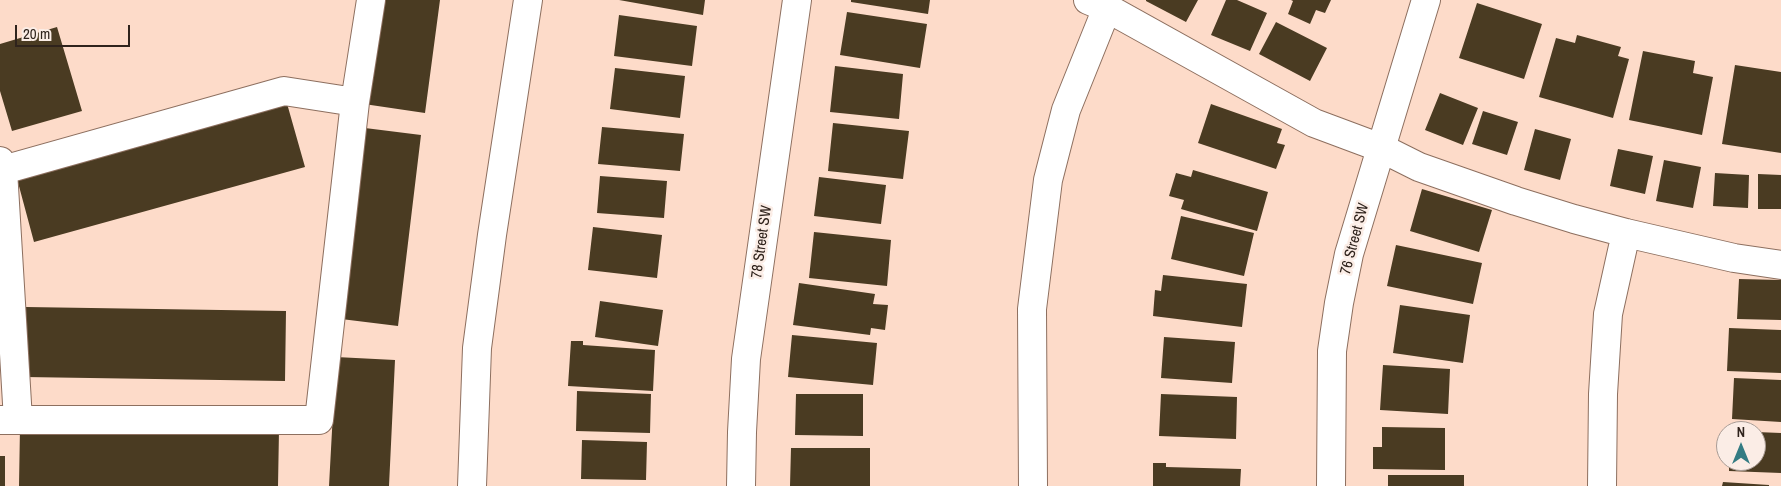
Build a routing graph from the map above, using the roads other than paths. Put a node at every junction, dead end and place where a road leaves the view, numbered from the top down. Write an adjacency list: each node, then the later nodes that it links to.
1 (371, 0): 6 (street)
2 (528, 0): 12 (street)
3 (797, 0): 13 (street, 78 Street SW)
4 (1426, 0): 7 (street, 76 Street SW)
5 (1097, 4): 7 (street); 14 (street)
6 (355, 102): 8 (street); 11 (street)
7 (1381, 148): 9 (street); 15 (street, 76 Street SW)
8 (1, 165): 11 (street)
9 (1626, 233): 10 (street); 16 (street)
10 (1781, 265)
11 (9, 420)
12 (472, 486)
13 (741, 486)
14 (1033, 486)
15 (1330, 486)
16 (1602, 486)

